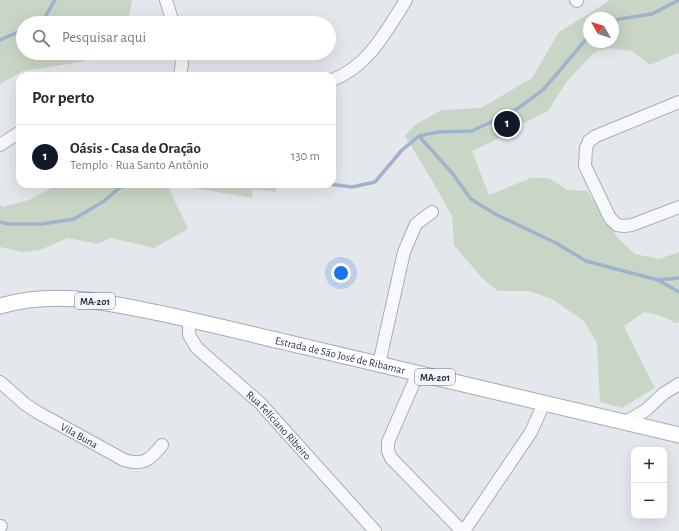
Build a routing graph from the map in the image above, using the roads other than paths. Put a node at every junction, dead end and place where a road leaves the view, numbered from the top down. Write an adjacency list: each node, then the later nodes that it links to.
1 (166, 0): 3 (street)
2 (406, 0): 6 (street)
3 (171, 16)
4 (181, 60): 5 (street)
5 (181, 72)
6 (336, 78)
7 (679, 102): 10 (street)
8 (16, 135): 9 (street)
9 (0, 145)
10 (679, 206)
11 (432, 212): 14 (street)
12 (0, 306): 13 (main road, Estrada de São José de Ribamar / MA-201)
13 (190, 320): 14 (main road, Estrada de São José de Ribamar / MA-201); 24 (street, Rua Felíciano Ribeiro)
14 (379, 364): 15 (main road, Estrada de São José de Ribamar / MA-201)
15 (418, 373): 18 (main road, Estrada de São José de Ribamar / MA-201); 25 (street)
16 (0, 382): 23 (street, Vila Buna)
17 (679, 384): 19 (street)
18 (544, 403): 20 (main road, Estrada de São José de Ribamar / MA-201); 25 (street)
19 (646, 410): 20 (street); 21 (street)
20 (624, 423): 21 (main road, Estrada de São José de Ribamar / MA-201)
21 (647, 428): 22 (main road, Estrada de São José de Ribamar / MA-201)
22 (679, 436)
23 (162, 445)
24 (375, 531)
25 (463, 531)

